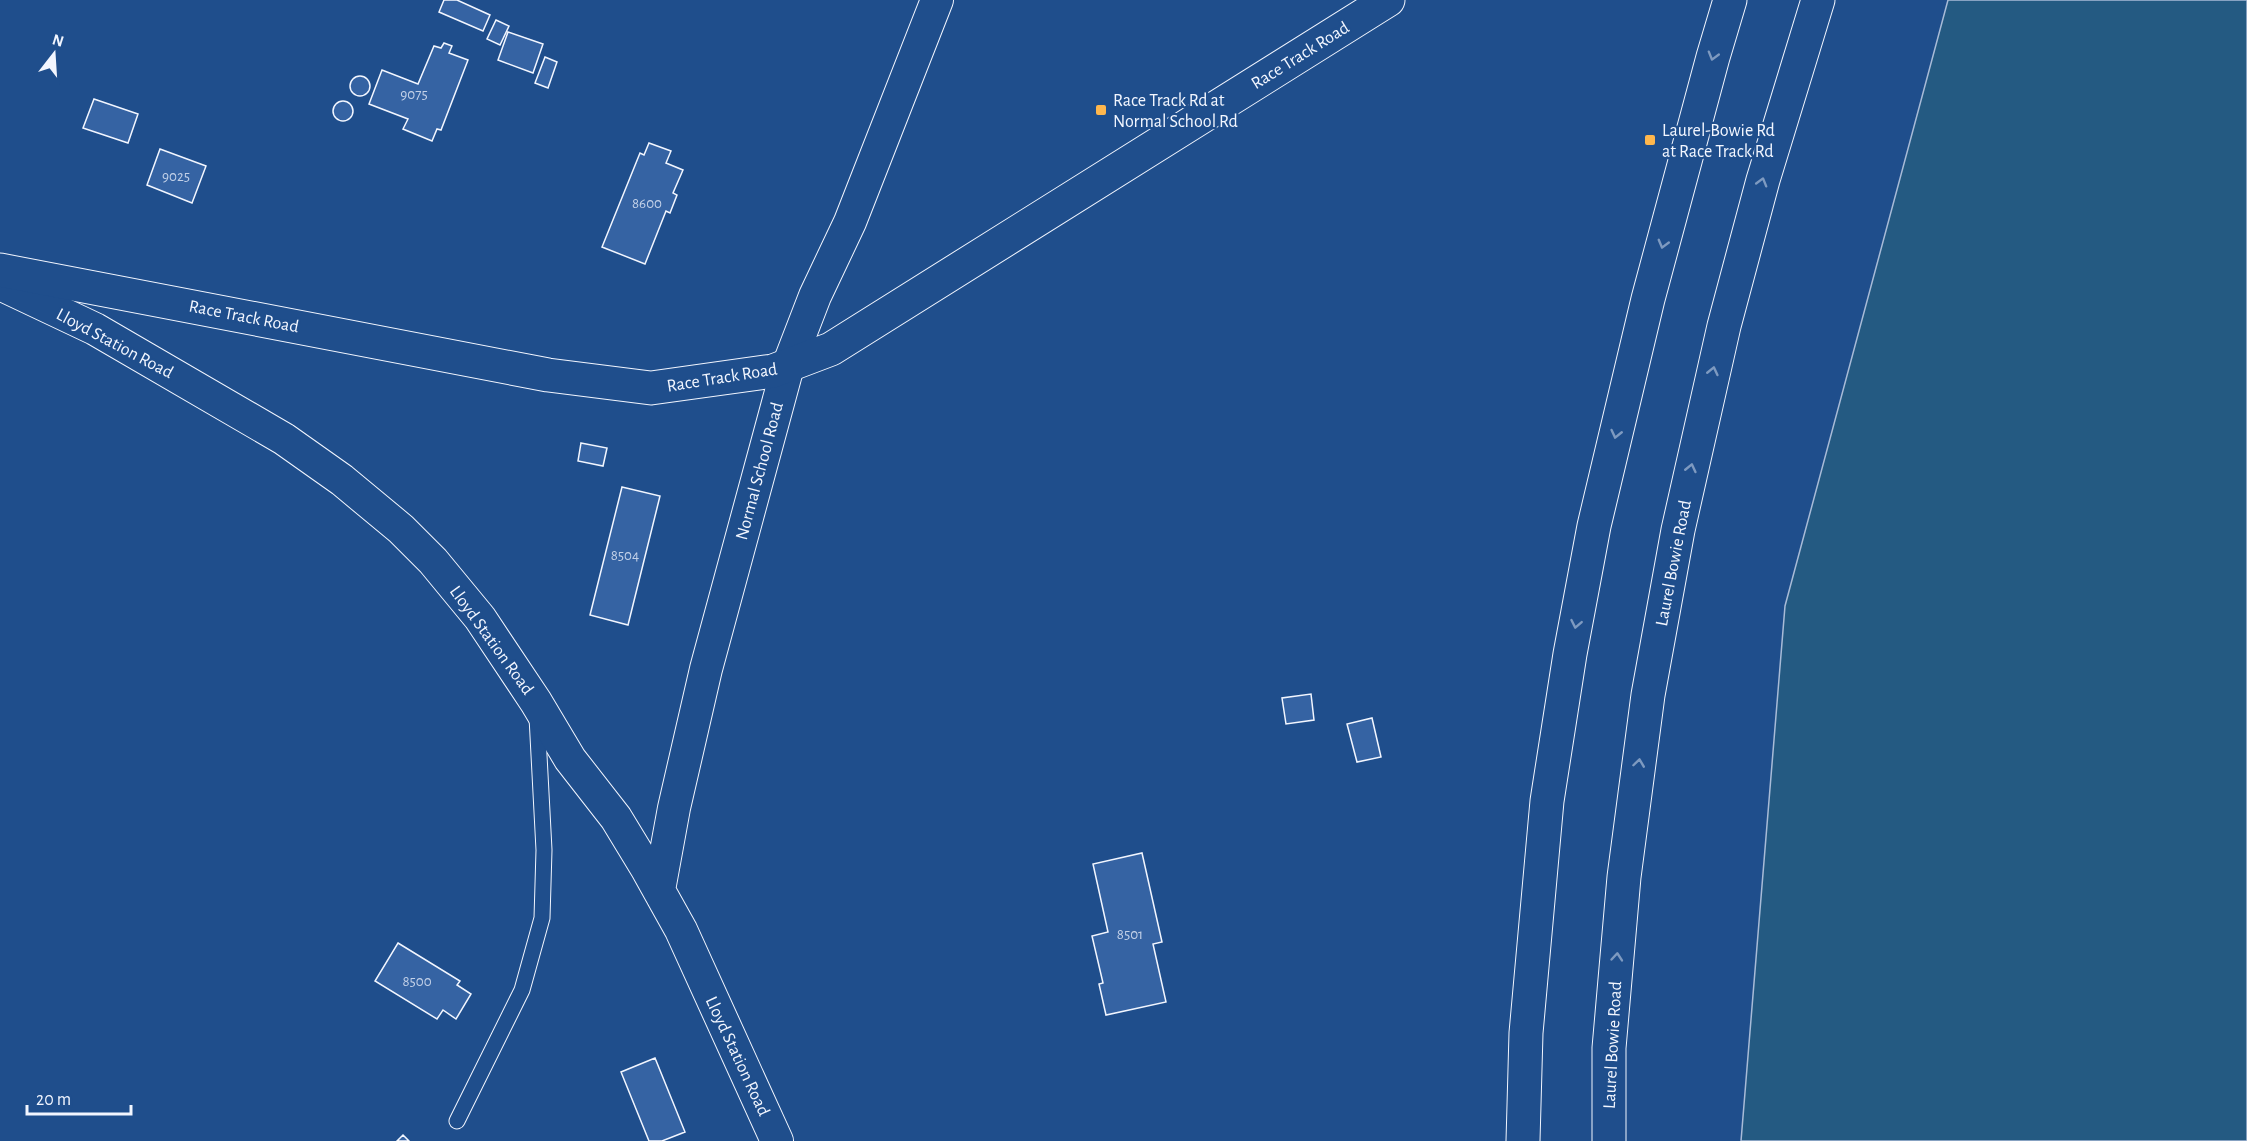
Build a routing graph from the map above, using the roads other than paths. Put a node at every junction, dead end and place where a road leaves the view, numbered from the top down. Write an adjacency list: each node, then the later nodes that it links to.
1 (937, 0): 7 (street, Normal School Road)
2 (1388, 0): 7 (main road, Race Track Road)
3 (1730, 0): 12 (main road, one-way to 12)
4 (1818, 0): 13 (main road, Laurel Bowie Road, one-way to 4)
5 (0, 270): 7 (main road, Race Track Road)
6 (0, 284): 8 (street, Lloyd Station Road)
7 (788, 366): 9 (street, Normal School Road)
8 (536, 702): 9 (street, Lloyd Station Road); 10 (lane)
9 (653, 880): 11 (street, Lloyd Station Road)
10 (457, 1121)
11 (777, 1141)
12 (1523, 1141)
13 (1609, 1141)

